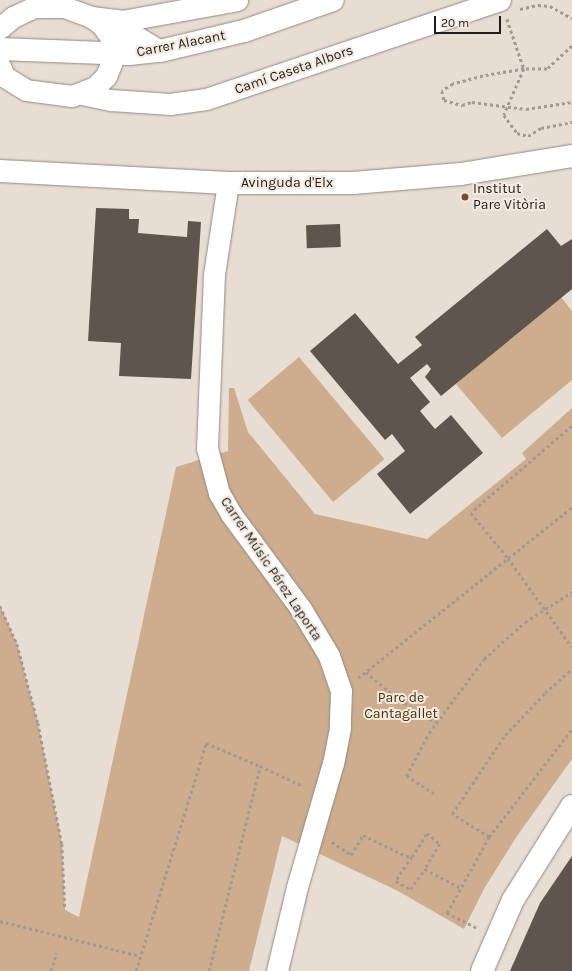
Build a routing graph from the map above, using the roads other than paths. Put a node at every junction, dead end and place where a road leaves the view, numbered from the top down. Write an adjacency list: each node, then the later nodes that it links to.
1 (238, 0): 4 (street)
2 (333, 0): 7 (street, Carrer Alacant)
3 (507, 8): 11 (street, Camí Caseta Albors)
4 (96, 21): 5 (street); 7 (street); 8 (street)
5 (1, 24)
6 (0, 49): 8 (street, Carrer Alacant)
7 (160, 51): 8 (street, Carrer Alacant); 10 (street)
8 (115, 54): 10 (street)
9 (1, 73): 11 (street)
10 (106, 76): 11 (street)
11 (82, 94)
12 (572, 156): 14 (street, Avinguda d'Elx)
13 (0, 171): 14 (street, Avinguda d'Elx)
14 (228, 183): 16 (street, Carrer Músic Pérez Laporta)
15 (572, 806): 17 (street)
16 (277, 971)
17 (482, 971)

